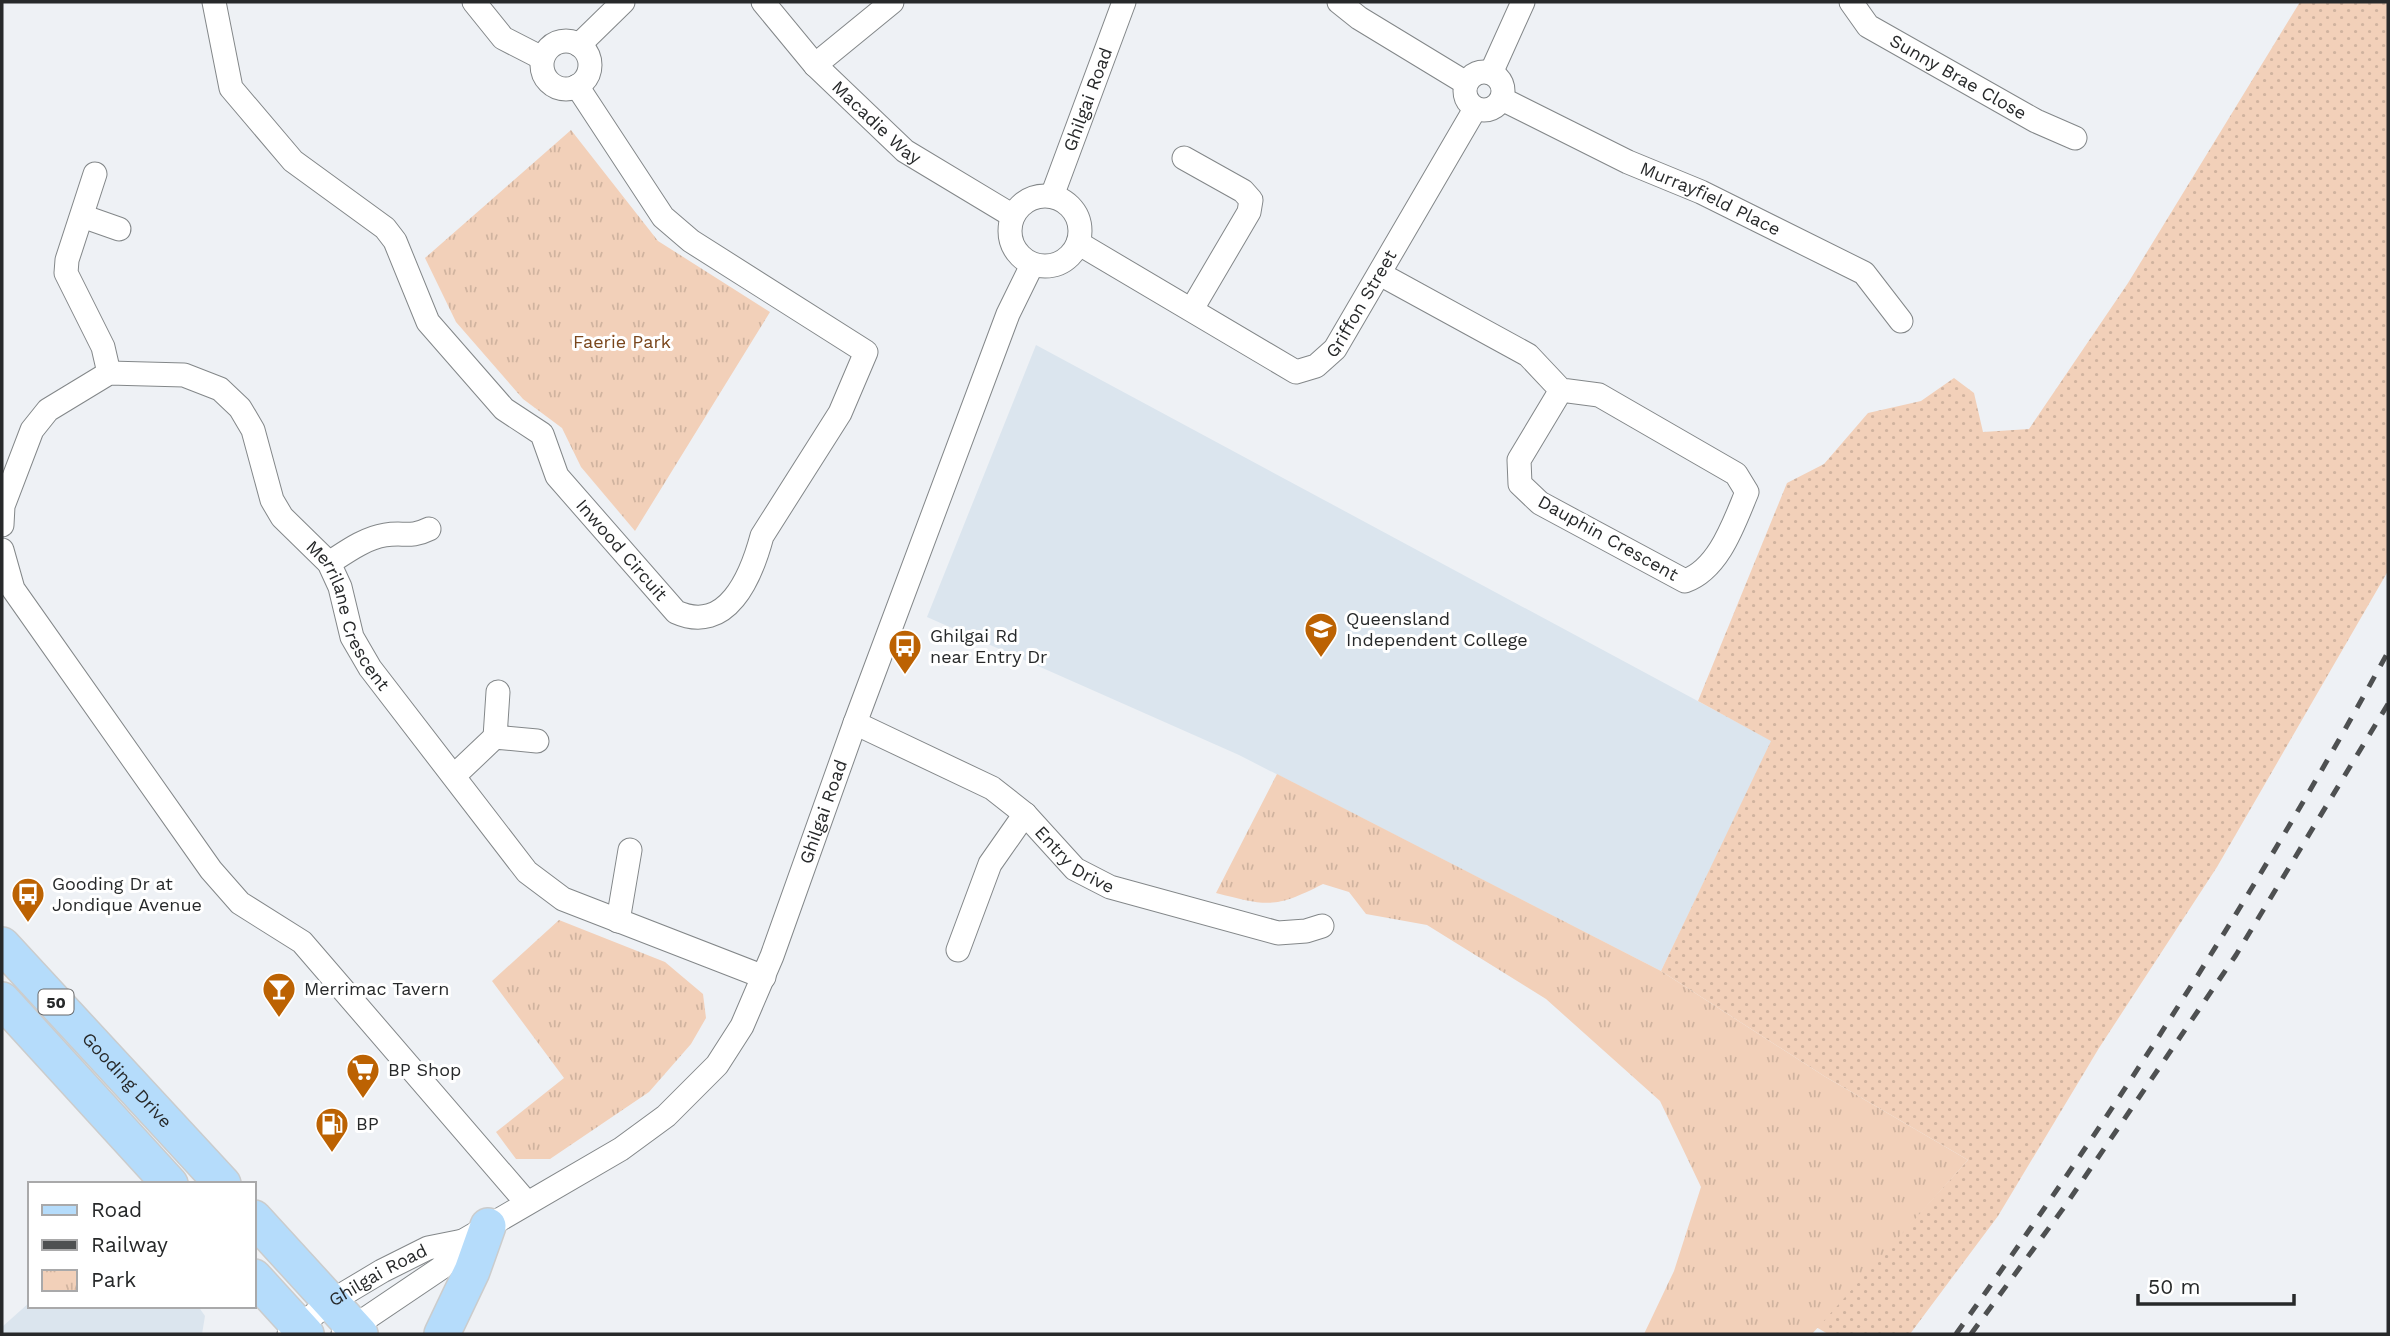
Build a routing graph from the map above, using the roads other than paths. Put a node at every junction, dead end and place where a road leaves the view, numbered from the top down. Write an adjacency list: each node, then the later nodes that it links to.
1 (214, 2): 15 (street, Inwood Circuit)
2 (474, 2): 11 (street)
3 (623, 2): 10 (street)
4 (762, 2): 12 (street, Macadie Way)
5 (892, 2): 12 (street)
6 (1125, 2): 21 (street, Ghilgai Road)
7 (1339, 2): 14 (street)
8 (1523, 2): 13 (street)
9 (1851, 2): 18 (street, Sunny Brae Close)
10 (579, 45): 11 (street); 15 (street)
11 (542, 58): 15 (street)
12 (815, 65): 23 (street, Macadie Way)
13 (1491, 74): 14 (street); 16 (street)
14 (1466, 83): 17 (street)
15 (578, 86)
16 (1502, 99): 17 (street); 29 (street, Murrayfield Place)
17 (1475, 108): 27 (street, Griffon Street)
18 (2075, 138)
19 (1184, 158): 28 (street)
20 (95, 174): 22 (street)
21 (1052, 196): 23 (street); 25 (street)
22 (82, 216): 24 (street); 30 (street)
23 (1013, 216): 26 (street)
24 (119, 229)
25 (1078, 243): 26 (street); 28 (street, Griffon Street)
26 (1032, 265): 37 (street, Ghilgai Road)
27 (1380, 274): 28 (street, Griffon Street); 31 (street)
28 (1192, 309)
29 (1902, 321)
30 (109, 373): 32 (street); 35 (street, Merrilane Crescent)
31 (1561, 390): 31 (street, Dauphin Crescent)
32 (2, 525)
33 (429, 529): 35 (street)
34 (2, 550): 51 (street)
35 (329, 563): 40 (street, Merrilane Crescent)
36 (498, 692): 38 (street)
37 (855, 723): 41 (street, Entry Drive); 47 (street, Ghilgai Road)
38 (495, 737): 39 (street); 40 (street)
39 (537, 741)
40 (455, 775): 43 (street, Merrilane Crescent)
41 (1026, 814): 44 (street, Entry Drive); 46 (street)
42 (630, 850): 43 (street)
43 (618, 921): 47 (street, Merrilane Crescent)
44 (1322, 926)
45 (2, 946): 50 (main road, Gooding Drive / 50)
46 (958, 950)
47 (764, 977): 51 (street, Ghilgai Road)
48 (2, 1000): 49 (main road, 50)
49 (168, 1182)
50 (221, 1182)
51 (527, 1203): 53 (street, Ghilgai Road)
52 (256, 1220): 55 (main road)
53 (476, 1233): 55 (street, Ghilgai Road); 55 (street, Ghilgai Road); 57 (main road)
54 (256, 1280): 56 (main road)
55 (346, 1324): 56 (street, Ghilgai Road)
56 (298, 1332)
57 (442, 1334)

